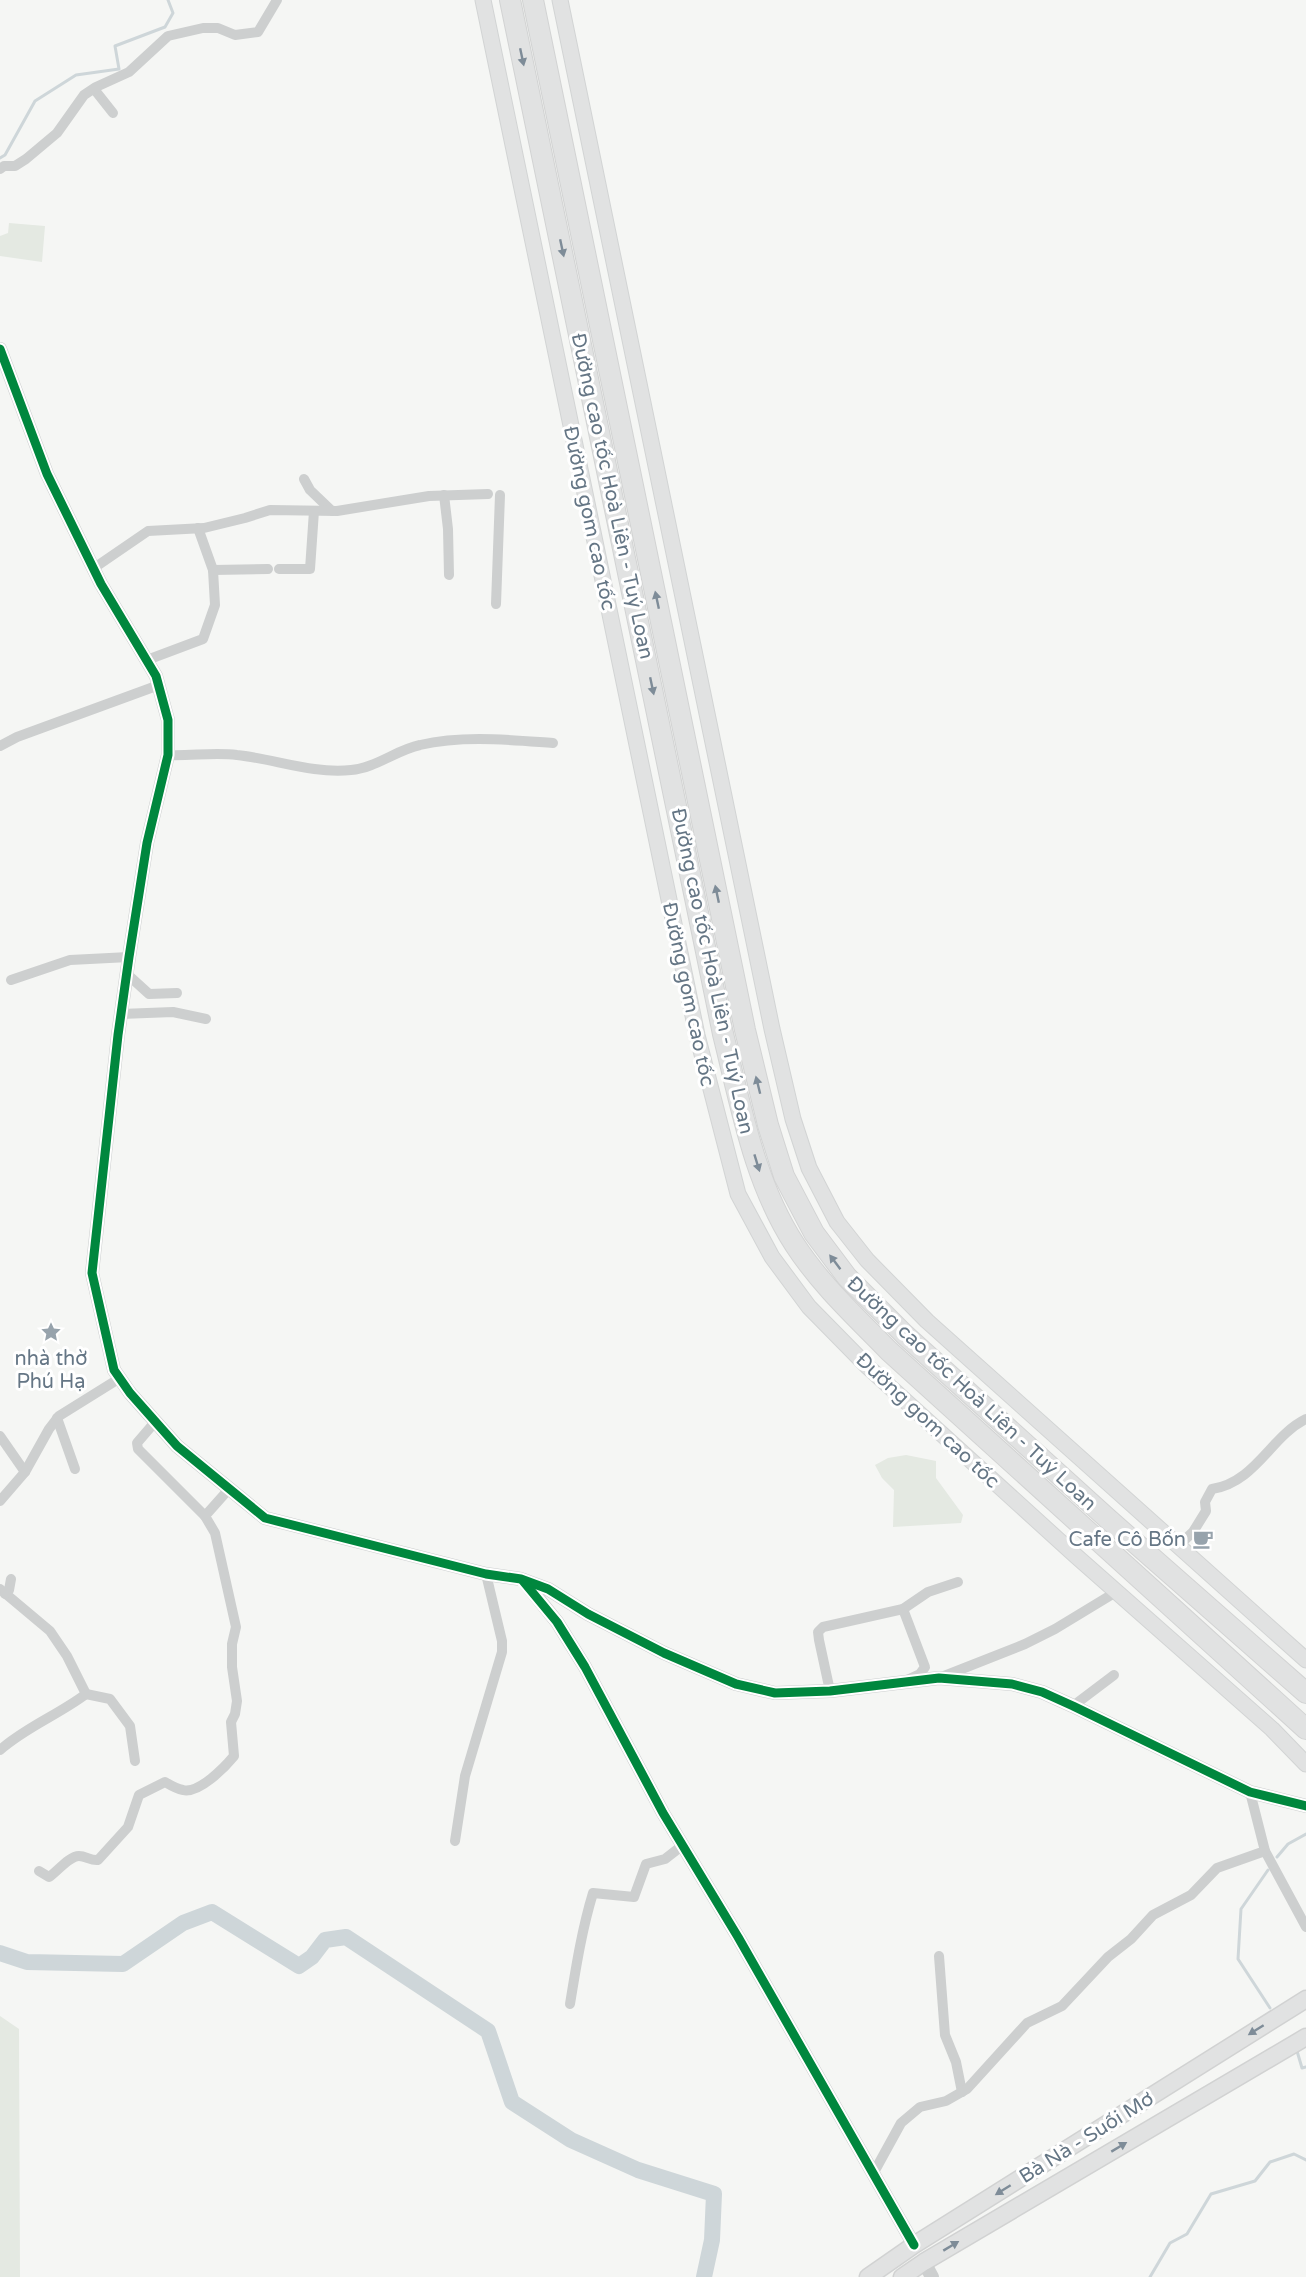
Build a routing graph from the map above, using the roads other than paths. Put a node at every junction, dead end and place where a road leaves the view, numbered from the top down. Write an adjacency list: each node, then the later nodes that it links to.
1 (277, 0): 6 (street)
2 (483, 0): 48 (main road, Đường gom cao tốc)
3 (510, 0): 46 (highway, Đường cao tốc Hoà Liên - Tuý Loan, one-way to 46)
4 (533, 0): 40 (highway, Đường cao tốc Hoà Liên - Tuý Loan, one-way to 4)
5 (560, 0): 41 (main road)
6 (94, 89): 7 (street); 8 (street)
7 (113, 113)
8 (0, 169)
9 (0, 349): 15 (street)
10 (304, 479): 13 (street)
11 (444, 495): 13 (street); 17 (street); 18 (street)
12 (314, 511): 13 (street); 14 (street); 16 (street)
13 (332, 511)
14 (198, 528): 15 (street); 16 (street)
15 (94, 568): 19 (street)
16 (213, 570): 19 (street)
17 (449, 575)
18 (496, 604)
19 (147, 660): 20 (street)
20 (159, 685): 22 (street); 23 (street)
21 (553, 743): 23 (street)
22 (0, 746)
23 (168, 756): 24 (street)
24 (129, 957): 25 (street); 26 (street)
25 (127, 974): 27 (street); 28 (street)
26 (11, 980)
27 (177, 993)
28 (121, 1014): 29 (street); 30 (street)
29 (206, 1019)
30 (120, 1378): 31 (street); 33 (street)
31 (57, 1418): 35 (street); 36 (street)
32 (1306, 1419): 41 (street)
33 (155, 1422): 37 (street); 39 (street)
34 (0, 1436): 36 (street)
35 (75, 1469)
36 (25, 1472): 38 (street)
37 (229, 1489): 39 (street); 42 (street)
38 (0, 1501)
39 (205, 1516): 71 (street)
40 (1107, 1518): 56 (highway); 58 (highway, Đường cao tốc Hoà Liên - Tuý Loan)
41 (1178, 1546): 52 (main road)
42 (486, 1574): 44 (street); 68 (street)
43 (11, 1579): 47 (street)
44 (521, 1579): 49 (street); 51 (street)
45 (958, 1582): 50 (street)
46 (1147, 1583): 61 (highway, Đường cao tốc Hoà Liên - Tuý Loan); 62 (highway)
47 (3, 1591): 59 (street)
48 (1116, 1592): 54 (street); 65 (main road, Đường gom cao tốc)
49 (572, 1603): 51 (street); 57 (street)
50 (903, 1609): 55 (street); 57 (street)
51 (557, 1622): 69 (street)
52 (1306, 1660)
53 (1114, 1675): 60 (street)
54 (939, 1678): 55 (street); 60 (street)
55 (902, 1683): 57 (street)
56 (1306, 1683)
57 (830, 1691)
58 (1306, 1693)
59 (86, 1694): 63 (street); 64 (street)
60 (1073, 1706): 66 (street)
61 (1306, 1729)
62 (1306, 1738)
63 (0, 1750)
64 (135, 1761)
65 (1306, 1764)
66 (1250, 1792): 67 (street); 70 (street)
67 (1306, 1806)
68 (455, 1841)
69 (683, 1845): 75 (street); 78 (street)
70 (1265, 1851): 72 (street); 77 (street)
71 (39, 1871)
72 (1306, 1927)
73 (939, 1956): 77 (street)
74 (1304, 1999): 79 (main road, Bà Nà - Suối Mơ, one-way to 79)
75 (570, 2004)
76 (1306, 2037): 80 (main road, Bà Nà - Suối Mơ, one-way to 76)
77 (962, 2092): 78 (street)
78 (873, 2174): 79 (street)
79 (914, 2245): 80 (main road); 81 (main road, Bà Nà - Suối Mơ)
80 (924, 2262): 82 (main road, Bà Nà - Suối Mơ); 83 (street)
81 (868, 2277)
82 (902, 2277)
83 (932, 2277)

